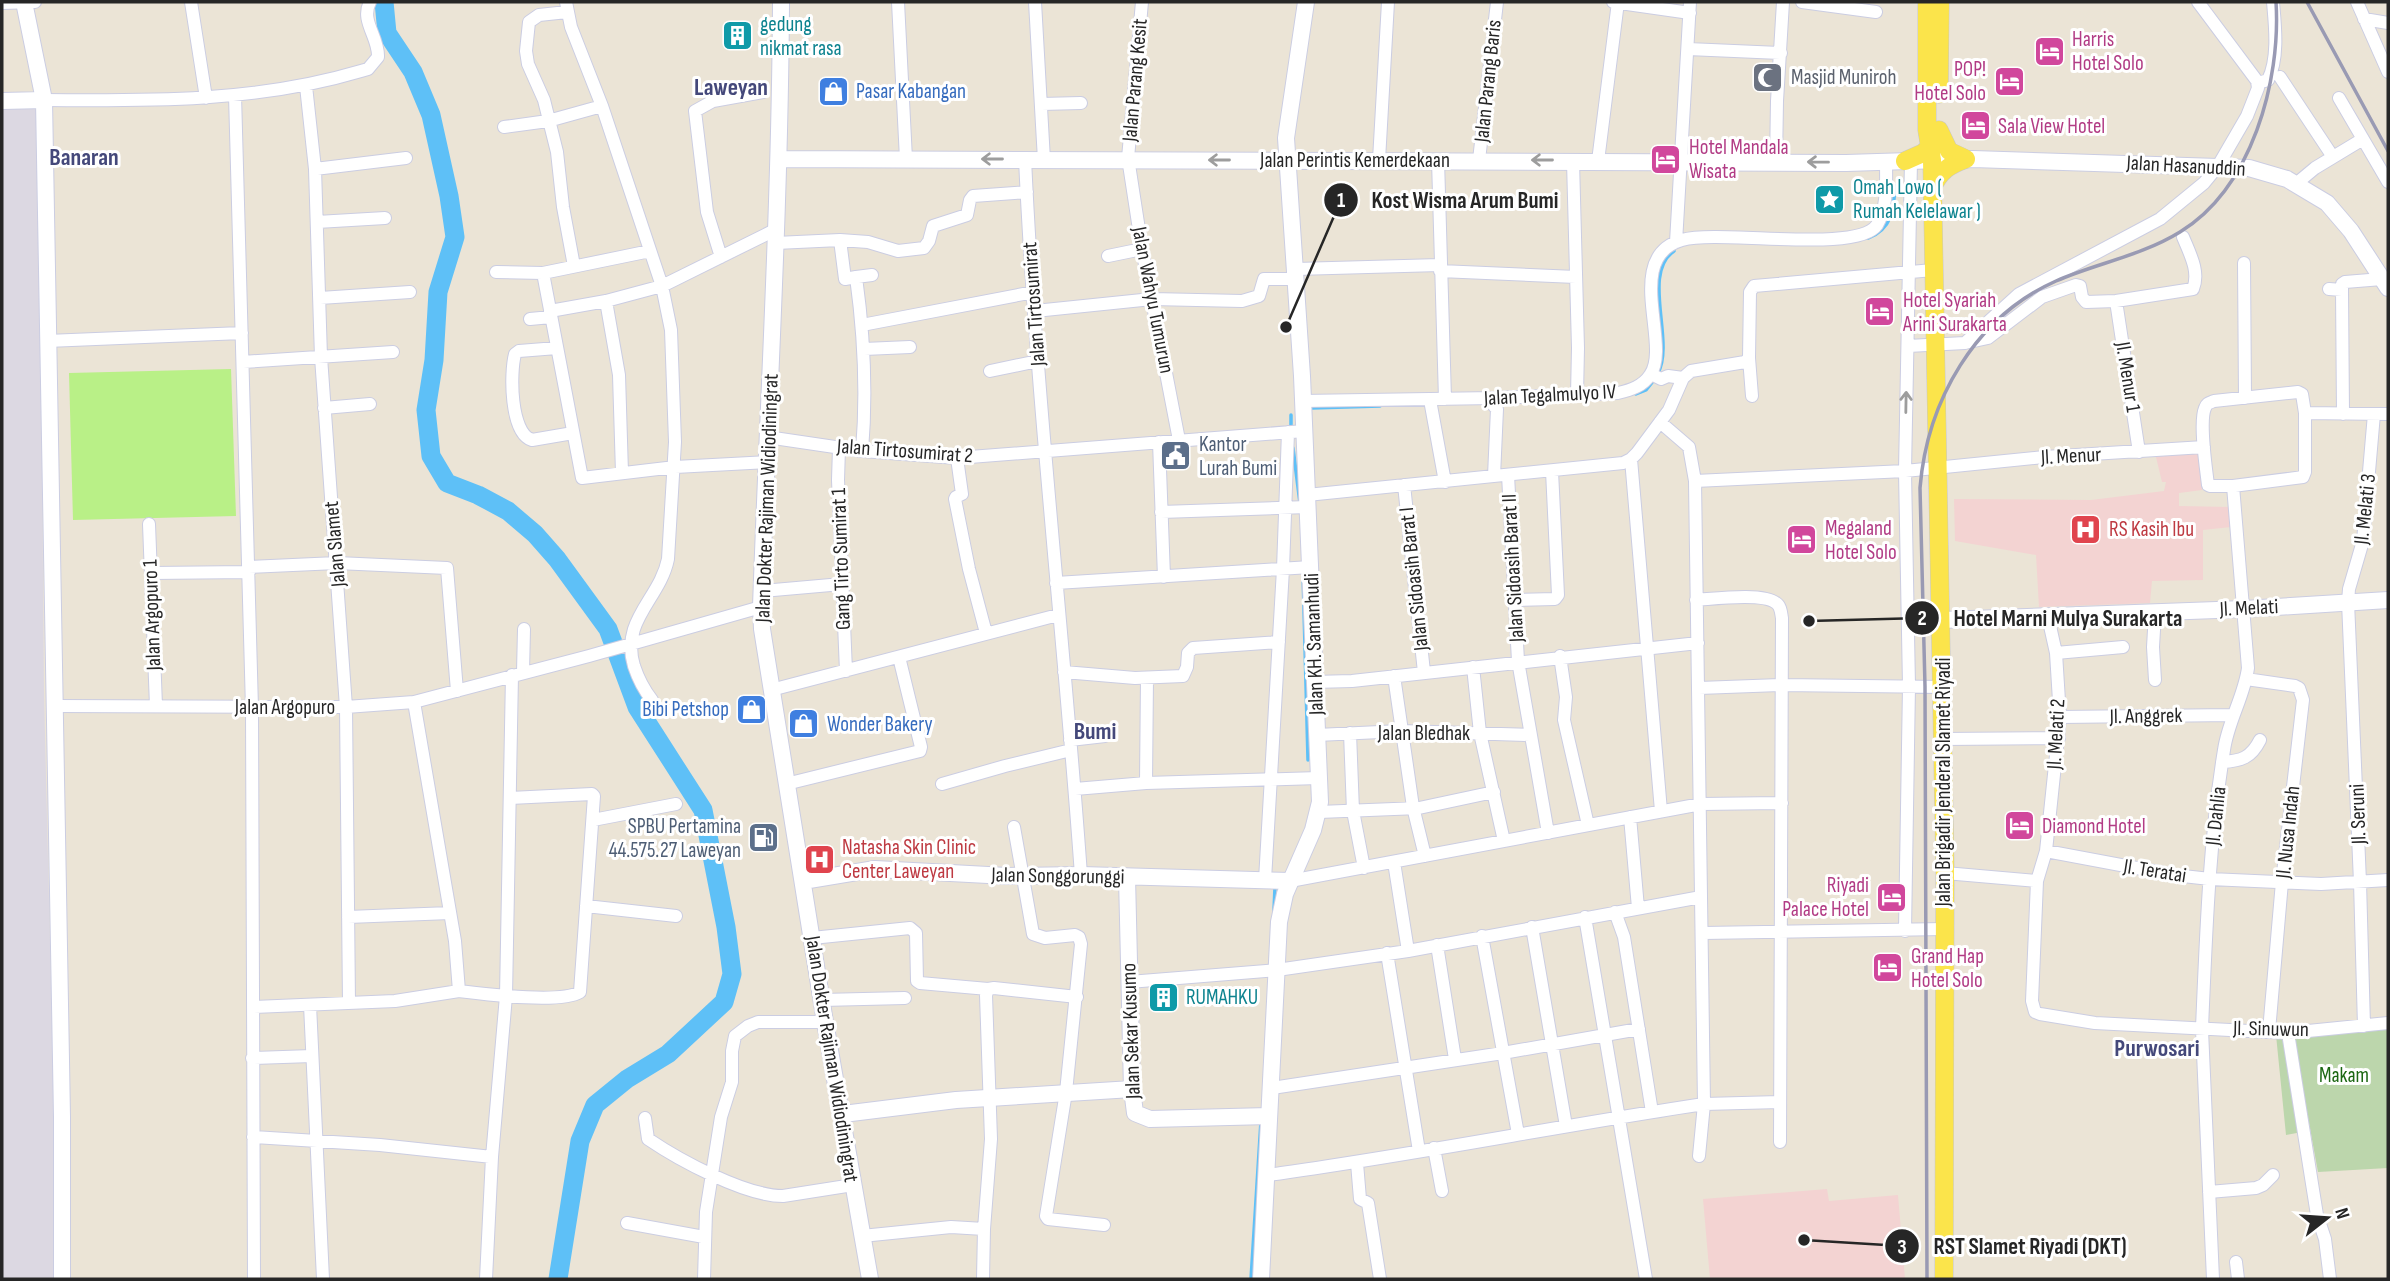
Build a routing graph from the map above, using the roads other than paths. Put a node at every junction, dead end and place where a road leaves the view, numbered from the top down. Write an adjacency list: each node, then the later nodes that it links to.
1 (24, 2): 2 (street); 20 (street); 36 (street)
2 (35, 2)
3 (191, 2): 34 (street)
4 (370, 2): 31 (street)
5 (781, 2): 47 (street, Jalan Dokter Rajiman Widiodiningrat)
6 (898, 2): 48 (street)
7 (1035, 2): 39 (street)
8 (1142, 2): 50 (street, Jalan Parang Kesit)
9 (1306, 2): 53 (street, Jalan KH. Samanhudi)
10 (1388, 2): 54 (street)
11 (1497, 2): 56 (street, Jalan Parang Baris)
12 (1616, 2): 22 (street); 58 (street)
13 (1783, 2): 27 (street)
14 (1802, 2): 23 (street)
15 (1927, 2): 44 (main road)
16 (1940, 2): 44 (main road)
17 (2198, 2): 30 (street)
18 (2273, 2): 30 (street)
19 (2357, 2): 24 (street)
20 (2, 3)
21 (567, 7): 40 (street); 41 (street)
22 (1690, 8): 26 (street)
23 (1876, 12)
24 (2364, 19): 25 (street); 28 (street)
25 (2388, 23)
26 (1688, 49): 27 (street); 60 (street)
27 (1781, 53): 61 (street)
28 (2388, 72)
29 (2280, 77): 45 (street)
30 (2258, 83): 63 (street)
31 (306, 86): 33 (street); 64 (street, Jalan Slamet)
32 (764, 92): 78 (street)
33 (235, 95): 34 (street); 102 (street)
34 (206, 98): 36 (street)
35 (2339, 98): 43 (street)
36 (44, 100): 37 (street); 103 (street)
37 (2, 101)
38 (1081, 103): 39 (street)
39 (1041, 104): 52 (street)
40 (601, 106): 41 (street); 76 (street)
41 (548, 121): 42 (street); 80 (street)
42 (504, 127)
43 (2363, 138): 45 (street); 65 (street)
44 (1934, 145): 51 (street, Jalan Hasanuddin); 51 (main road); 59 (main road); 67 (main road, Jalan Brigadir Jenderal Slamet Riyadi)
45 (2333, 157): 66 (street)
46 (406, 158): 64 (street)
47 (779, 159): 48 (street, Jalan Perintis Kemerdekaan); 71 (street, Jalan Dokter Rajiman Widiodiningrat)
48 (906, 159): 49 (street, Jalan Perintis Kemerdekaan, one-way to 48)
49 (1025, 159): 52 (street, Jalan Perintis Kemerdekaan); 68 (street, Jalan Tirtosumirat)
50 (1128, 159): 52 (street, Jalan Perintis Kemerdekaan); 53 (street, Jalan Perintis Kemerdekaan, one-way to 50); 75 (street, Jalan Wahyu Tumurun)
51 (1966, 159): 63 (street, Jalan Hasanuddin); 67 (main road)
52 (1044, 160)
53 (1288, 160): 54 (street, Jalan Perintis Kemerdekaan); 86 (street, Jalan KH. Samanhudi)
54 (1379, 160): 55 (street, Jalan Perintis Kemerdekaan)
55 (1438, 160): 56 (street, Jalan Perintis Kemerdekaan); 81 (street)
56 (1479, 160): 57 (street, Jalan Perintis Kemerdekaan, one-way to 56)
57 (1573, 160): 58 (street, Jalan Perintis Kemerdekaan); 89 (street)
58 (1598, 161): 60 (street, Jalan Perintis Kemerdekaan)
59 (1909, 161): 62 (street, Jalan Perintis Kemerdekaan); 67 (main road); 83 (street)
60 (1681, 162): 61 (street, Jalan Perintis Kemerdekaan); 74 (street)
61 (1776, 162): 62 (street, Jalan Perintis Kemerdekaan, one-way to 61)
62 (1886, 162): 74 (street)
63 (2218, 166): 66 (street, Jalan Hasanuddin); 104 (street)
64 (315, 169): 70 (street, Jalan Slamet)
65 (2388, 182)
66 (2297, 183): 90 (street, Jalan Hasanuddin)
67 (1932, 188): 82 (main road, Jalan Brigadir Jenderal Slamet Riyadi)
68 (1027, 192): 73 (street); 93 (street, Jalan Tirtosumirat)
69 (385, 218): 70 (street)
70 (317, 222): 94 (street, Jalan Slamet)
71 (776, 236): 73 (street); 78 (street); 134 (street, Jalan Dokter Rajiman Widiodiningrat)
72 (2183, 237): 97 (street)
73 (840, 240): 88 (street)
74 (1676, 242): 116 (street)
75 (1142, 249): 77 (street); 95 (street, Jalan Wahyu Tumurun)
76 (650, 251): 80 (street); 91 (street)
77 (1108, 256)
78 (721, 257): 91 (street)
79 (2244, 263): 120 (street)
80 (574, 267): 85 (street)
81 (1440, 268): 86 (street); 89 (street); 121 (street)
82 (1933, 270): 83 (street); 105 (main road, Jalan Brigadir Jenderal Slamet Riyadi)
83 (1909, 271): 106 (street); 112 (street)
84 (496, 272): 85 (street)
85 (543, 273): 99 (street)
86 (1296, 274): 95 (street); 122 (street, Jalan KH. Samanhudi)
87 (872, 275): 88 (street)
88 (856, 277): 101 (street)
89 (1576, 277): 118 (street)
90 (2385, 281): 128 (street)
91 (662, 286): 96 (street); 146 (street)
92 (410, 292): 94 (street)
93 (1034, 292): 98 (street, Jalan Tirtosumirat); 101 (street)
94 (320, 298): 111 (street, Jalan Slamet)
95 (1152, 299): 98 (street); 135 (street, Jalan Wahyu Tumurun)
96 (607, 301): 99 (street); 149 (street)
97 (2116, 301): 104 (street); 141 (street, Jl. Menur 1)
98 (1035, 311): 113 (street, Jalan Tirtosumirat)
99 (551, 314): 100 (street); 108 (street)
100 (530, 318)
101 (862, 325): 109 (street)
102 (242, 333): 103 (street); 114 (street)
103 (47, 341): 205 (street)
104 (1965, 343): 105 (street)
105 (1934, 345): 106 (street); 145 (main road, Jalan Brigadir Jenderal Slamet Riyadi)
106 (1908, 346): 148 (street, one-way to 106)
107 (910, 347): 109 (street)
108 (557, 348): 133 (street); 133 (street)
109 (864, 349): 140 (street)
110 (393, 352): 111 (street)
111 (321, 357): 114 (street); 126 (street, Jalan Slamet)
112 (1749, 358): 117 (street); 119 (street)
113 (1038, 360): 115 (street); 139 (street, Jalan Tirtosumirat)
114 (243, 362): 161 (street)
115 (990, 371)
116 (1656, 376): 117 (street); 118 (street, Jalan Tegalmulyo IV)
117 (1682, 378): 131 (street)
118 (1577, 395): 123 (street, Jalan Tegalmulyo IV)
119 (1752, 396)
120 (2245, 397): 127 (street); 137 (street)
121 (1444, 399): 123 (street, Jalan Tegalmulyo IV); 124 (street, Jalan Tegalmulyo IV)
122 (1302, 401): 124 (street, Jalan Tegalmulyo IV); 132 (street, Jalan KH. Samanhudi)
123 (1494, 402): 150 (street, Jalan Sidoasih Barat II)
124 (1431, 403): 152 (street)
125 (370, 404): 126 (street)
126 (324, 408): 159 (street, Jalan Slamet)
127 (2305, 413): 128 (street); 154 (street)
128 (2343, 414): 129 (street)
129 (2374, 414): 130 (street); 170 (street, Jl. Melati 3)
130 (2388, 414)
131 (1660, 422): 143 (street); 151 (street)
132 (1295, 432): 135 (street, Jalan Tirtosumirat 2); 155 (street, Jalan KH. Samanhudi); 156 (street)
133 (573, 433): 149 (street)
134 (767, 437): 138 (street, Jalan Tirtosumirat 2); 144 (street, Jalan Dokter Rajiman Widiodiningrat)
135 (1179, 440): 136 (street, Jalan Tirtosumirat 2)
136 (1159, 442): 139 (street, Jalan Tirtosumirat 2); 157 (street)
137 (2204, 447): 141 (street, Jl. Menur); 154 (street)
138 (839, 448): 140 (street, Jalan Tirtosumirat 2); 165 (street, Gang Tirto Sumirat 1)
139 (1044, 450): 142 (street, Jalan Tirtosumirat 2); 164 (street, Jalan Tirtosumirat)
140 (862, 451): 142 (street, Jalan Tirtosumirat 2)
141 (2139, 452): 145 (street, Jl. Menur)
142 (957, 458): 177 (street)
143 (1631, 459): 147 (street); 182 (street)
144 (767, 462): 146 (street); 166 (street, Jalan Dokter Rajiman Widiodiningrat)
145 (1938, 466): 148 (street, Jl. Menur); 175 (main road, Jalan Brigadir Jenderal Slamet Riyadi)
146 (675, 467): 149 (street); 180 (street)
147 (1552, 471): 150 (street); 167 (street)
148 (1905, 471): 151 (street, Jl. Menur); 198 (street)
149 (622, 473)
150 (1501, 475): 152 (street); 167 (street, Jalan Sidoasih Barat II)
151 (1695, 481): 168 (street)
152 (1445, 482): 153 (street)
153 (1404, 485): 155 (street); 190 (street, Jalan Sidoasih Barat I)
154 (2232, 486): 171 (street, Jl. Dahlia)
155 (1308, 501): 156 (street); 160 (street, Jalan KH. Samanhudi)
156 (1286, 508): 157 (street); 160 (street)
157 (1161, 512): 163 (street)
158 (149, 524): 162 (street, Jalan Argopuro 1)
159 (337, 563): 161 (street); 202 (street); 207 (street, Jalan Slamet)
160 (1299, 568): 163 (street); 178 (street); 196 (street, Jalan KH. Samanhudi)
161 (249, 570): 162 (street); 208 (street)
162 (150, 572): 206 (street, Jalan Argopuro 1)
163 (1164, 577): 164 (street)
164 (1056, 583): 173 (street, Jalan Tirtosumirat)
165 (842, 584): 166 (street, Jalan Argopuro); 188 (street, Gang Tirto Sumirat 1)
166 (761, 599): 180 (street, Jalan Argopuro); 201 (street, Jalan Dokter Rajiman Widiodiningrat)
167 (1514, 600): 186 (street, Jalan Sidoasih Barat II)
168 (1696, 600): 179 (street); 197 (street)
169 (2388, 600): 170 (street, Jl. Melati)
170 (2348, 602): 171 (street, Jl. Melati); 257 (street, Jl. Seruni)
171 (2244, 609): 172 (street, Jl. Melati); 194 (street, Jl. Dahlia)
172 (2155, 613): 174 (street, Jl. Melati); 195 (street)
173 (1059, 615): 177 (street); 189 (street, Jalan Tirtosumirat)
174 (2048, 617): 175 (street, Jl. Melati); 183 (street, Jl. Melati 2)
175 (1942, 620): 199 (main road, Jalan Brigadir Jenderal Slamet Riyadi)
176 (524, 629): 191 (street)
177 (986, 633): 185 (street)
178 (1279, 642): 193 (street); 223 (street)
179 (1698, 643): 182 (street); 200 (street)
180 (626, 645): 191 (street, Jalan Argopuro); 203 (street)
181 (2123, 647): 183 (street)
182 (1647, 648): 184 (street); 235 (street)
183 (2056, 653): 210 (street, Jl. Melati 2)
184 (1560, 656): 186 (street); 239 (street)
185 (900, 657): 188 (street); 225 (street)
186 (1518, 662): 187 (street); 215 (street, Jalan Sidoasih Barat II)
187 (1473, 667): 190 (street); 213 (street)
188 (846, 671): 201 (street)
189 (1064, 673): 193 (street); 220 (street, Jalan Tirtosumirat)
190 (1424, 673): 192 (street)
191 (518, 674): 202 (street, Jalan Argopuro); 229 (street)
192 (1394, 676): 196 (street); 211 (street)
193 (1147, 678): 224 (street)
194 (2246, 678): 209 (street, Jl. Dahlia); 256 (street, Jl. Nusa Indah)
195 (2155, 680)
196 (1314, 682): 214 (street, Jalan KH. Samanhudi)
197 (1782, 685): 198 (street); 200 (street); 230 (street)
198 (1909, 686): 199 (street); 268 (street)
199 (1943, 687): 218 (main road, Jalan Brigadir Jenderal Slamet Riyadi)
200 (1699, 688): 232 (street)
201 (771, 690): 225 (street, Jalan Dokter Rajiman Widiodiningrat)
202 (457, 691): 204 (street, Jalan Argopuro)
203 (652, 700)
204 (414, 702): 207 (street, Jalan Argopuro); 262 (street)
205 (54, 706): 206 (street, Jalan Argopuro); 334 (street)
206 (156, 706): 208 (street, Jalan Argopuro)
207 (346, 707): 208 (street, Jalan Argopuro); 264 (street, Jalan Slamet)
208 (252, 708): 286 (street)
209 (2232, 715): 210 (street, Jl. Anggrek); 221 (street, Jl. Dahlia)
210 (2060, 717): 217 (street, Jl. Melati 2)
211 (1401, 731): 212 (street, Jalan Bledhak); 213 (street, Jalan Bledhak); 233 (street)
212 (1350, 733): 214 (street, Jalan Bledhak); 234 (street)
213 (1480, 733): 215 (street, Jalan Bledhak); 228 (street)
214 (1317, 735): 222 (street, Jalan KH. Samanhudi)
215 (1530, 735): 241 (street, Jalan Sidoasih Barat II)
216 (1105, 736): 220 (street)
217 (2059, 738): 218 (street); 243 (street, Jl. Melati 2)
218 (1943, 739): 247 (main road, Jalan Brigadir Jenderal Slamet Riyadi)
219 (2260, 740): 221 (street)
220 (1071, 745): 226 (street); 227 (street, Jalan Tirtosumirat)
221 (2222, 762): 251 (street, Jl. Dahlia)
222 (1319, 778): 223 (street); 236 (street, Jalan KH. Samanhudi)
223 (1270, 780): 224 (street); 252 (street)
224 (1146, 783): 227 (street)
225 (786, 784): 254 (street, Jalan Dokter Rajiman Widiodiningrat)
226 (942, 784)
227 (1075, 789): 248 (street, Jalan Tirtosumirat)
228 (1494, 792): 233 (street); 242 (street)
229 (510, 798): 238 (street); 280 (street)
230 (1782, 803): 232 (street); 269 (street)
231 (676, 804): 238 (street)
232 (1701, 804): 235 (street); 258 (street)
233 (1413, 807): 234 (street); 244 (street)
234 (1353, 811): 236 (street); 246 (street)
235 (1661, 811): 237 (street)
236 (1319, 812): 252 (street, Jalan KH. Samanhudi)
237 (1630, 817): 239 (street); 260 (street)
238 (593, 820): 259 (street)
239 (1588, 825): 241 (street)
240 (1014, 827): 249 (street)
241 (1548, 832): 242 (street)
242 (1504, 841): 244 (street)
243 (2046, 851): 251 (street, Jl. Teratai); 255 (street)
244 (1425, 856): 245 (street)
245 (1394, 862): 246 (street); 274 (street)
246 (1364, 868): 252 (street)
247 (1945, 873): 255 (street); 267 (main road, Jalan Brigadir Jenderal Slamet Riyadi)
248 (1081, 874): 249 (street, Jalan Songgorunggi); 250 (street, Jalan Songgorunggi)
249 (1022, 876): 254 (street, Jalan Songgorunggi); 281 (street)
250 (1127, 877): 252 (street, Jalan Songgorunggi); 277 (street, Jalan Sekar Kusumo)
251 (2210, 879): 256 (street, Jl. Teratai); 290 (street, Jl. Dahlia)
252 (1277, 880): 276 (street, Jalan KH. Samanhudi)
253 (2388, 880): 257 (street, Jl. Teratai)
254 (803, 881): 272 (street, Jalan Dokter Rajiman Widiodiningrat)
255 (2037, 881): 290 (street, Jl. Sinuwun)
256 (2282, 882): 257 (street, Jl. Teratai); 292 (street, Jl. Nusa Indah)
257 (2360, 882): 289 (street, Jl. Seruni)
258 (1701, 897): 260 (street); 270 (street)
259 (586, 906): 263 (street); 280 (street)
260 (1637, 908): 261 (street)
261 (1615, 912): 265 (street); 291 (street)
262 (450, 913): 264 (street); 279 (street)
263 (676, 916)
264 (348, 917): 284 (street, Jalan Slamet)
265 (1586, 917): 266 (street); 294 (street)
266 (1532, 927): 271 (street); 295 (street)
267 (1944, 929): 268 (street); 344 (main road, Jalan Brigadir Jenderal Slamet Riyadi)
268 (1905, 930): 269 (street)
269 (1781, 932): 270 (street); 305 (street)
270 (1703, 933): 306 (street)
271 (1482, 936): 273 (street); 296 (street)
272 (812, 938): 278 (street); 283 (street, Jalan Dokter Rajiman Widiodiningrat)
273 (1437, 946): 274 (street); 299 (street)
274 (1408, 951): 275 (street)
275 (1387, 953): 276 (street); 300 (street)
276 (1271, 970): 277 (street); 301 (street, Jalan KH. Samanhudi)
277 (1129, 982): 302 (street, Jalan Sekar Kusumo)
278 (988, 989): 281 (street); 304 (street)
279 (459, 991): 280 (street); 284 (street)
280 (506, 996): 320 (street)
281 (1077, 997): 303 (street)
282 (905, 998): 283 (street)
283 (822, 1000): 287 (street, Jalan Dokter Rajiman Widiodiningrat)
284 (349, 1003): 285 (street)
285 (310, 1005): 286 (street); 297 (street)
286 (253, 1007): 298 (street)
287 (825, 1022): 308 (street, Jalan Dokter Rajiman Widiodiningrat); 322 (street)
288 (2388, 1023): 289 (street, Jl. Sinuwun)
289 (2364, 1026): 293 (street, Jl. Sinuwun)
290 (2202, 1029): 292 (street, Jl. Sinuwun); 327 (street, Jl. Dahlia)
291 (1639, 1030): 294 (street); 307 (street)
292 (2269, 1031): 293 (street, Jl. Sinuwun)
293 (2288, 1033): 347 (street)
294 (1605, 1036): 295 (street); 310 (street)
295 (1553, 1045): 296 (street); 312 (street)
296 (1503, 1053): 299 (street); 313 (street)
297 (312, 1056): 298 (street); 315 (street)
298 (252, 1058): 314 (street)
299 (1455, 1059): 300 (street)
300 (1404, 1068): 301 (street); 318 (street)
301 (1272, 1088): 309 (street, Jalan KH. Samanhudi)
302 (1132, 1089): 303 (street); 309 (street, Jalan Sekar Kusumo)
303 (1066, 1092): 304 (street); 329 (street)
304 (989, 1099): 308 (street); 330 (street)
305 (1780, 1102): 306 (street); 316 (street)
306 (1704, 1104): 307 (street); 319 (street)
307 (1652, 1112): 310 (street)
308 (843, 1114): 325 (street, Jalan Dokter Rajiman Widiodiningrat)
309 (1267, 1116): 323 (street, Jalan KH. Samanhudi)
310 (1618, 1117): 312 (street); 343 (street)
311 (645, 1118): 322 (street)
312 (1566, 1126): 313 (street)
313 (1518, 1134): 317 (street)
314 (253, 1137): 315 (street); 335 (street)
315 (317, 1140): 320 (street); 336 (street)
316 (1780, 1142)
317 (1434, 1149): 318 (street); 326 (street)
318 (1419, 1151): 321 (street)
319 (1699, 1156)
320 (492, 1157): 337 (street)
321 (1357, 1163): 323 (street); 342 (street)
322 (713, 1174): 325 (street); 332 (street)
323 (1268, 1175): 341 (street, Jalan KH. Samanhudi)
324 (2273, 1175): 327 (street)
325 (853, 1185): 331 (street, Jalan Dokter Rajiman Widiodiningrat)
326 (1442, 1191)
327 (2209, 1192): 345 (street, Jl. Dahlia)
328 (627, 1223): 332 (street)
329 (1104, 1225)
330 (984, 1229): 331 (street); 340 (street)
331 (862, 1236): 339 (street, Jalan Dokter Rajiman Widiodiningrat)
332 (705, 1237): 338 (street)
333 (2236, 1262): 346 (street)
334 (62, 1279)
335 (254, 1279)
336 (323, 1279)
337 (486, 1279)
338 (704, 1279)
339 (867, 1279)
340 (983, 1279)
341 (1261, 1279)
342 (1380, 1279)
343 (1646, 1279)
344 (1944, 1279)
345 (2213, 1279)
346 (2238, 1279)
347 (2330, 1279)

